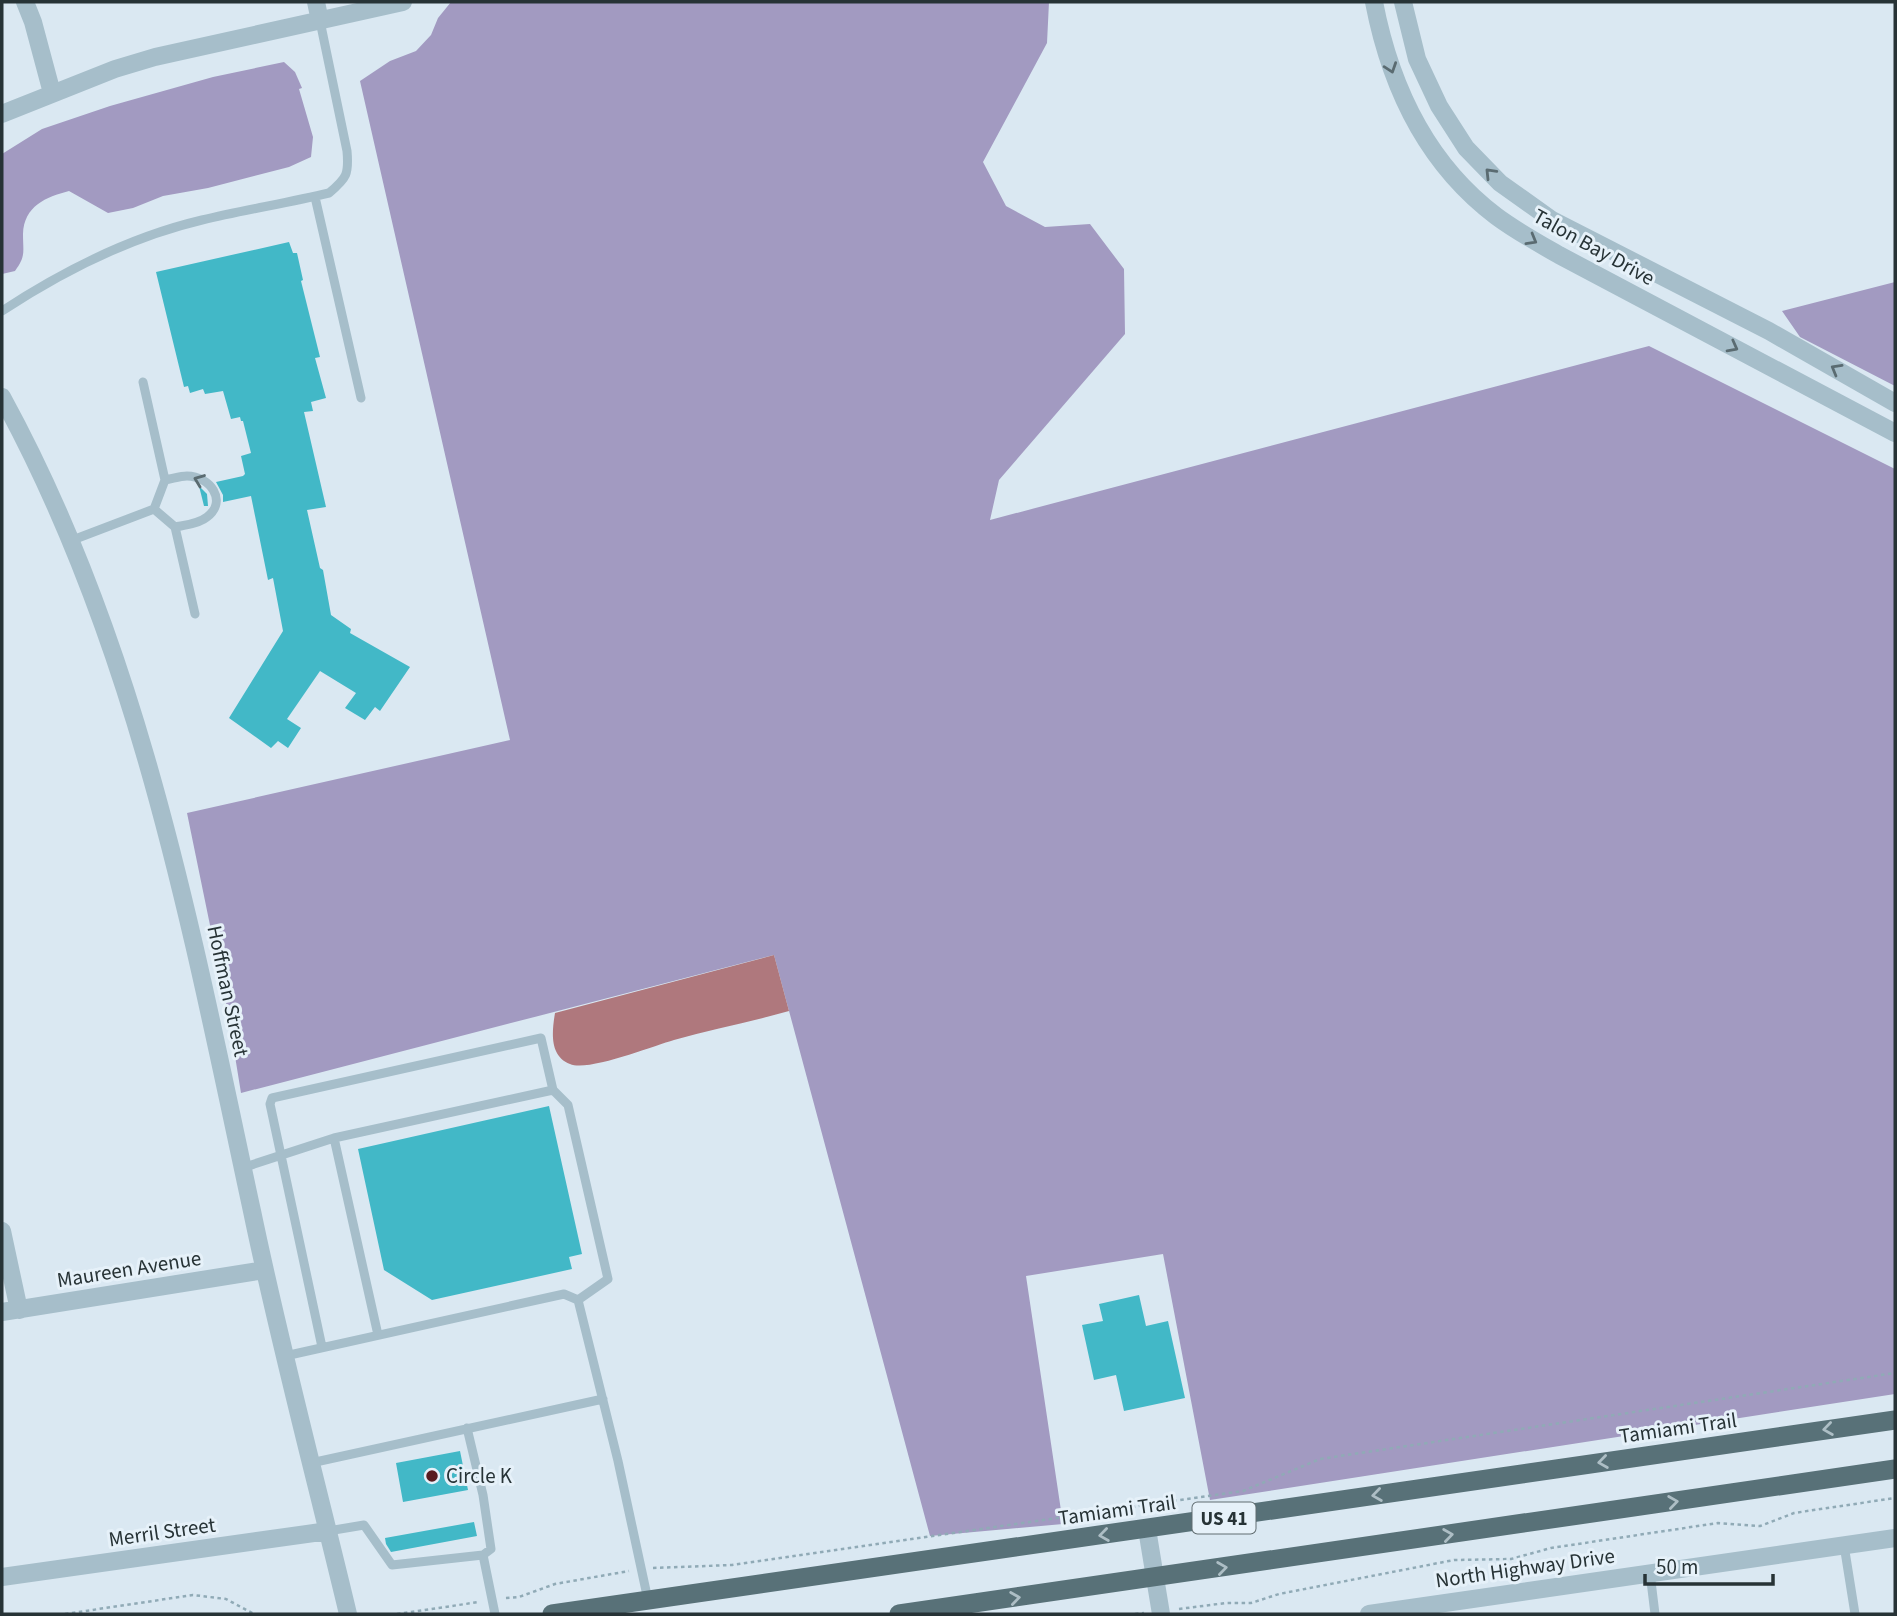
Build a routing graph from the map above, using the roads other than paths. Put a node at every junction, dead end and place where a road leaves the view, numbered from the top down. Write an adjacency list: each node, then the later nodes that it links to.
1 (25, 2): 7 (street)
2 (316, 2): 6 (street)
3 (403, 2): 6 (street)
4 (1374, 2): 15 (street, Talon Bay Drive, one-way to 15)
5 (1403, 2): 14 (street, Talon Bay Drive, one-way to 5)
6 (320, 21): 7 (street); 9 (lane)
7 (52, 93): 8 (street)
8 (2, 114)
9 (315, 197): 10 (lane); 13 (lane)
10 (2, 311)
11 (143, 382): 16 (lane)
12 (2, 397): 19 (street, Hoffman Street)
13 (361, 398)
14 (1895, 403)
15 (1895, 433)
16 (165, 480): 17 (lane); 18 (lane, one-way to 16)
17 (154, 509): 18 (lane); 19 (lane)
18 (175, 527): 20 (lane)
19 (71, 541): 24 (street, Hoffman Street)
20 (195, 614)
21 (553, 1090): 22 (lane); 23 (lane); 27 (lane)
22 (334, 1138): 23 (lane); 29 (lane)
23 (282, 1156): 24 (lane); 30 (lane)
24 (242, 1168): 26 (street, Hoffman Street)
25 (2, 1231): 28 (street)
26 (264, 1270): 28 (street, Maureen Avenue); 31 (street, Hoffman Street)
27 (578, 1300): 29 (lane); 32 (lane)
28 (10, 1311)
29 (378, 1335): 30 (lane)
30 (322, 1347): 31 (lane)
31 (285, 1356): 35 (street, Hoffman Street)
32 (603, 1399): 34 (lane); 45 (lane)
33 (1895, 1420): 37 (main road, Tamiami Trail / US 41, one-way to 37)
34 (467, 1428): 35 (lane); 41 (lane)
35 (312, 1463): 38 (street, Hoffman Street)
36 (1895, 1469): 44 (main road, US 41, one-way to 36)
37 (1147, 1529): 44 (street); 45 (main road, Tamiami Trail / US 41, one-way to 45)
38 (328, 1531): 41 (lane); 43 (street, Merril Street); 49 (street, Hoffman Street)
39 (1895, 1538): 40 (street, North Highway Drive)
40 (1844, 1545): 42 (street, North Highway Drive); 55 (lane)
41 (483, 1555): 50 (lane)
42 (1650, 1573): 46 (street, North Highway Drive); 54 (lane)
43 (2, 1577)
44 (1155, 1578): 47 (main road, US 41, one-way to 44); 48 (street)
45 (648, 1600): 51 (main road, Tamiami Trail / US 41)
46 (1444, 1609): 53 (street, North Highway Drive)
47 (957, 1610): 52 (main road, US 41)
48 (1161, 1613)
49 (348, 1614)
50 (495, 1614)
51 (552, 1614)
52 (899, 1614)
53 (1374, 1614)
54 (1655, 1614)
55 (1855, 1614)

